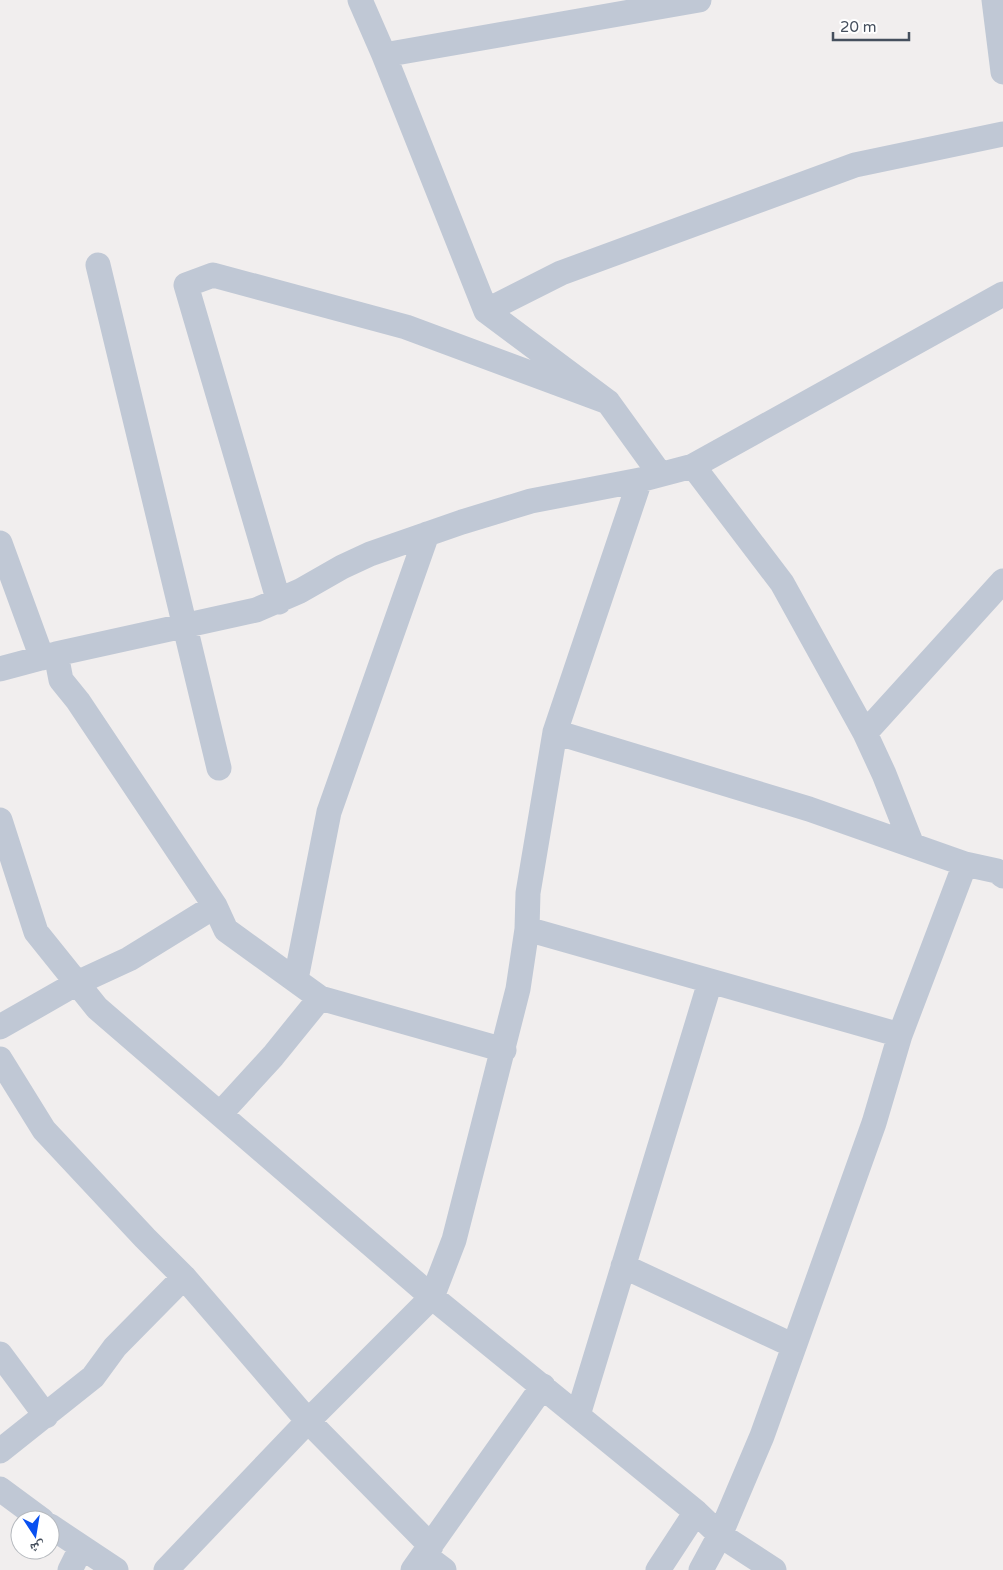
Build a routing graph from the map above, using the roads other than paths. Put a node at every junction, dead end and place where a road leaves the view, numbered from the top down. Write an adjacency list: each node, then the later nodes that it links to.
1 (360, 0): 4 (street)
2 (699, 0): 4 (street)
3 (994, 0): 5 (street)
4 (384, 55): 9 (street)
5 (1003, 72)
6 (1003, 134): 9 (street)
7 (98, 265): 17 (street)
8 (1003, 294): 11 (street)
9 (486, 311): 10 (street)
10 (608, 402): 12 (street); 16 (street)
11 (693, 466): 12 (street); 21 (street)
12 (650, 477): 13 (street); 20 (street)
13 (427, 534): 16 (street); 30 (street)
14 (0, 543): 18 (street)
15 (1003, 581): 21 (street)
16 (279, 602): 17 (street)
17 (184, 626): 18 (street); 22 (street)
18 (49, 656): 19 (street); 28 (street)
19 (0, 669)
20 (555, 732): 24 (street); 29 (street)
21 (865, 733): 24 (street)
22 (219, 768)
23 (0, 820): 25 (street)
24 (912, 845): 26 (street)
25 (6, 859): 32 (street)
26 (964, 864): 27 (street); 35 (street)
27 (1001, 870)
28 (215, 906): 30 (street); 32 (street)
29 (527, 930): 31 (street); 36 (street)
30 (296, 979): 33 (street)
31 (710, 982): 35 (street); 39 (street)
32 (77, 983): 34 (street); 38 (street)
33 (320, 998): 36 (street); 38 (street)
34 (0, 1027)
35 (900, 1035): 42 (street)
36 (504, 1050): 41 (street)
37 (0, 1058): 40 (street)
38 (220, 1114): 41 (street)
39 (623, 1266): 42 (street); 45 (street)
40 (184, 1277): 46 (street); 47 (street)
41 (432, 1297): 44 (street); 47 (street)
42 (794, 1346): 53 (street)
43 (0, 1354): 46 (street)
44 (543, 1386): 45 (street); 55 (street)
45 (578, 1415): 51 (street)
46 (46, 1416): 48 (street)
47 (308, 1421): 55 (street); 58 (street)
48 (0, 1451)
49 (0, 1489): 50 (street)
50 (28, 1510)
51 (696, 1512): 53 (street); 60 (street)
52 (60, 1533): 54 (street)
53 (720, 1535): 61 (street); 62 (street)
54 (81, 1548): 56 (street); 57 (street)
55 (423, 1557): 59 (street)
56 (70, 1570)
57 (116, 1570)
58 (166, 1570)
59 (444, 1570)
60 (658, 1570)
61 (701, 1570)
62 (774, 1570)

